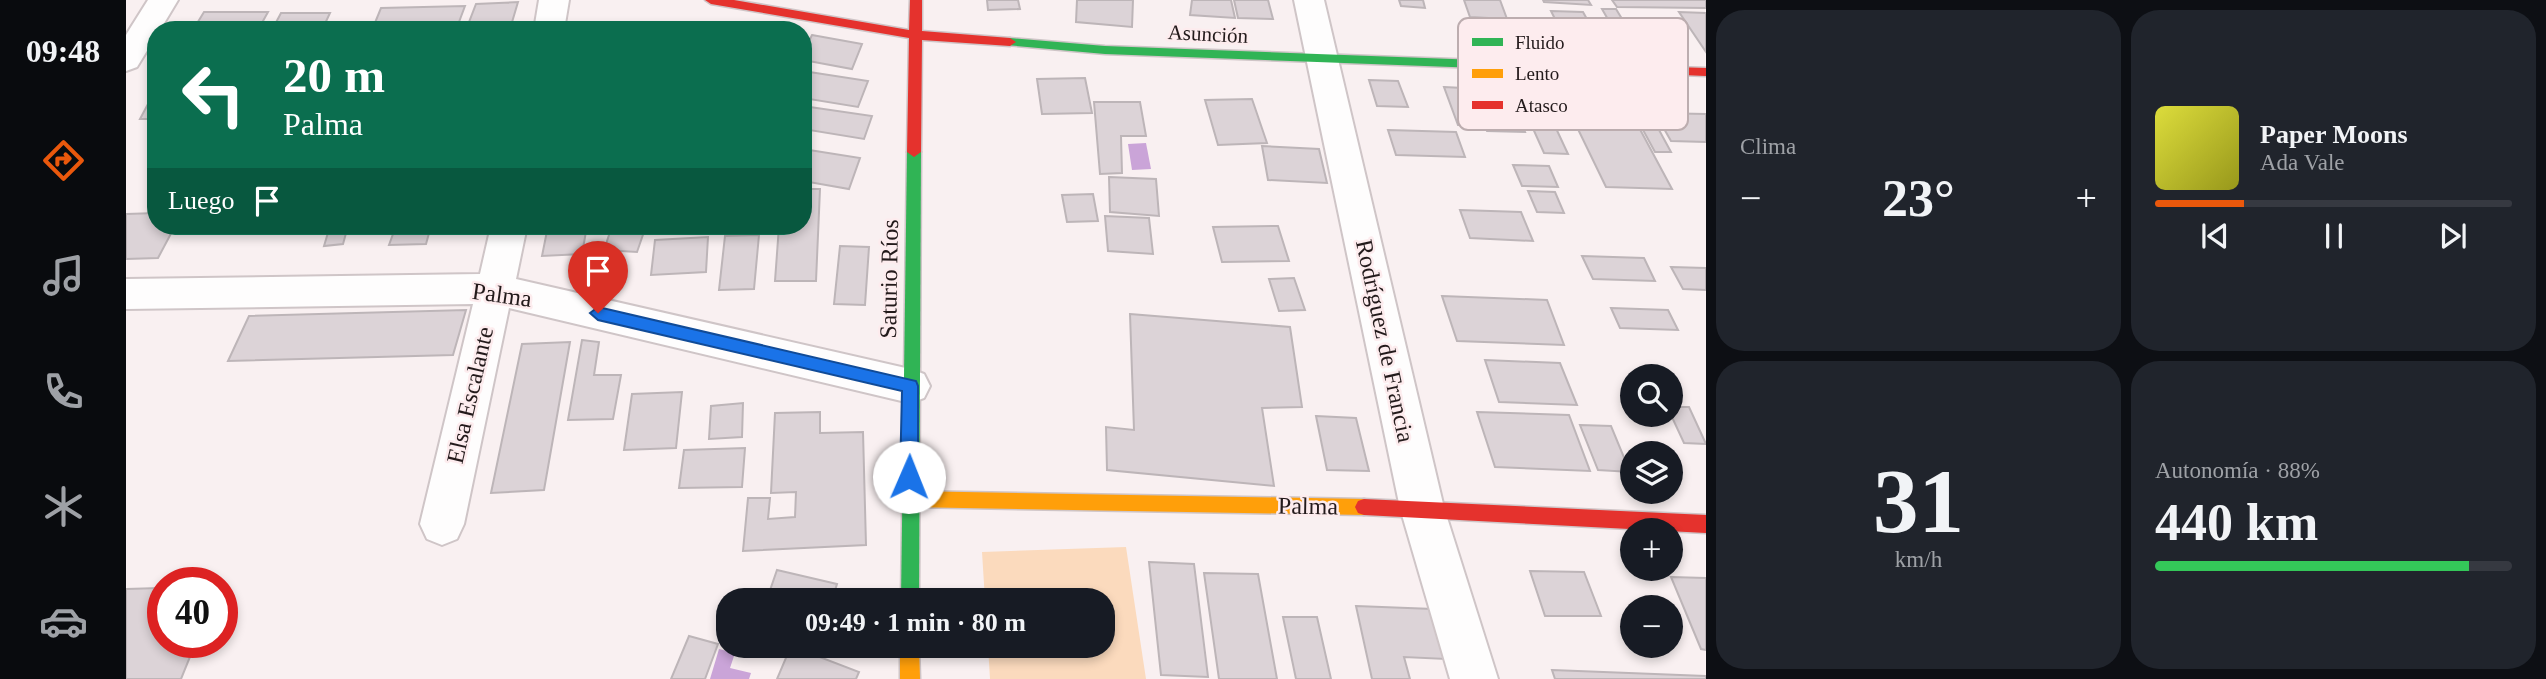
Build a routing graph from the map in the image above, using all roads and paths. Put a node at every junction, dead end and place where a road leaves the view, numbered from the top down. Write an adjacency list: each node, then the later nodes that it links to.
1 (163, 0): 6 (street)
2 (555, 0): 7 (street)
3 (712, 0): 9 (street, Asunción)
4 (916, 0): 9 (street, Saturio Ríos)
5 (1309, 0): 11 (street, Rodríguez de Francia)
6 (150, 21)
7 (550, 21)
8 (147, 26): 10 (street)
9 (916, 35): 11 (street, Asunción); 18 (street, Saturio Ríos)
10 (126, 60)
11 (1324, 60): 12 (street, Asunción); 20 (street, Rodríguez de Francia)
12 (1458, 64)
13 (1688, 71): 14 (street, Asunción)
14 (1706, 72)
15 (507, 235): 16 (street, Elsa Escalante)
16 (494, 289): 17 (street, Palma); 18 (street, Palma); 21 (street, Elsa Escalante)
17 (126, 294)
18 (910, 386): 19 (street, Saturio Ríos)
19 (909, 499): 20 (street, Palma); 23 (street, Saturio Ríos)
20 (1422, 508): 22 (street, Palma); 26 (street, Rodríguez de Francia)
21 (442, 524)
22 (1706, 524)
23 (909, 588)
24 (910, 658): 25 (street)
25 (910, 679)
26 (1474, 679)

